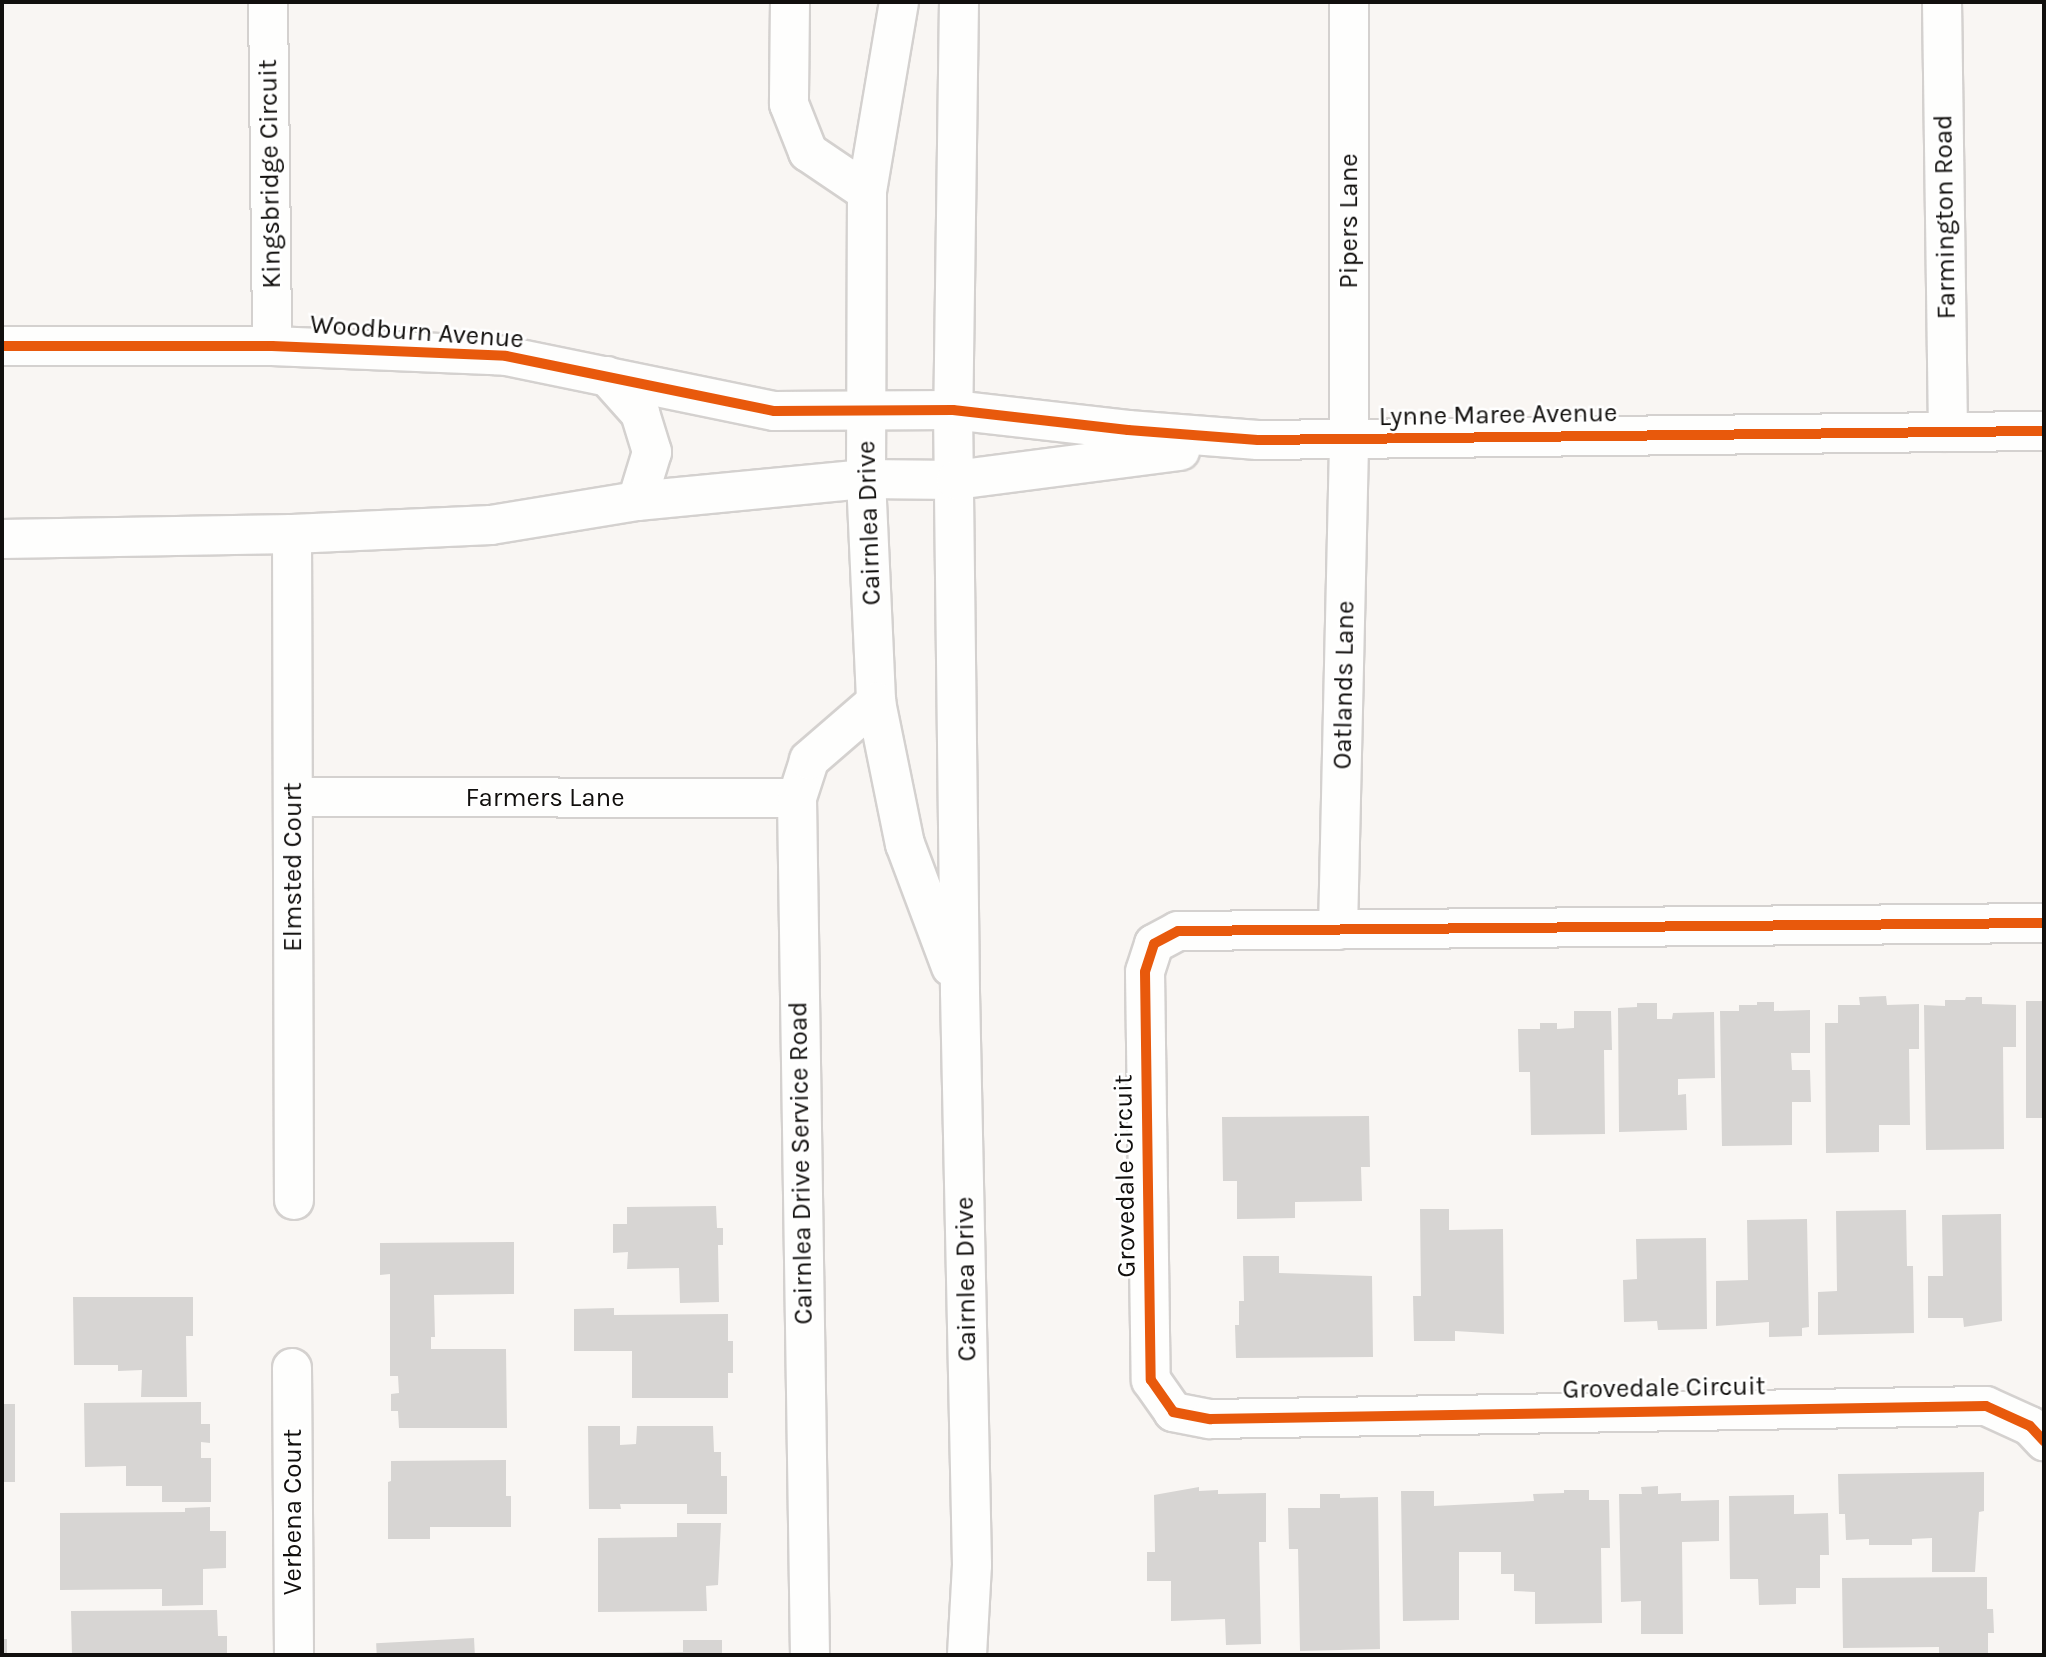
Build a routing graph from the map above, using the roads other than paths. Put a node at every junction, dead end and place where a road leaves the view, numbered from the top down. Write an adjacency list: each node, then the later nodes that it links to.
1 (268, 2): 9 (street, Kingsbridge Circuit)
2 (790, 2): 7 (street)
3 (899, 2): 7 (street, Cairnlea Drive)
4 (959, 2): 11 (street, Cairnlea Drive)
5 (1349, 2): 16 (street, Pipers Lane)
6 (1942, 2): 14 (street, Farmington Road)
7 (867, 192): 12 (street, Cairnlea Drive)
8 (2, 346): 9 (street, Woodburn Avenue)
9 (272, 346): 10 (street, Woodburn Avenue)
10 (607, 376): 12 (street, Woodburn Avenue); 19 (street)
11 (953, 410): 12 (street, Woodburn Avenue); 15 (street, Lynne Maree Avenue); 18 (street, Cairnlea Drive)
12 (866, 411): 17 (street, Cairnlea Drive)
13 (2044, 431): 14 (street, Lynne Maree Avenue)
14 (1948, 432): 16 (street, Lynne Maree Avenue)
15 (1258, 440): 16 (street, Lynne Maree Avenue); 18 (street, Lynne Maree Avenue)
16 (1349, 440): 26 (street, Oatlands Lane)
17 (866, 479): 18 (street, Lynne Maree Avenue); 19 (street); 22 (street, Cairnlea Drive)
18 (956, 480): 27 (street, Cairnlea Drive)
19 (637, 501): 20 (street)
20 (292, 534): 21 (street); 23 (street, Elmsted Court)
21 (2, 539)
22 (876, 702): 24 (street, Cairnlea Drive Service Road); 27 (street, Cairnlea Drive)
23 (293, 797): 24 (street, Farmers Lane); 28 (street, Elmsted Court)
24 (797, 798): 33 (street, Cairnlea Drive Service Road)
25 (2044, 923): 26 (street, Grovedale Circuit)
26 (1338, 930): 30 (street, Grovedale Circuit)
27 (960, 992): 31 (street, Cairnlea Drive)
28 (294, 1200)
29 (292, 1368): 32 (street, Verbena Court)
30 (2044, 1441)
31 (972, 1565): 34 (street, Cairnlea Drive); 35 (street, Cairnlea Drive)
32 (294, 1655)
33 (810, 1655)
34 (944, 1655)
35 (967, 1655)

